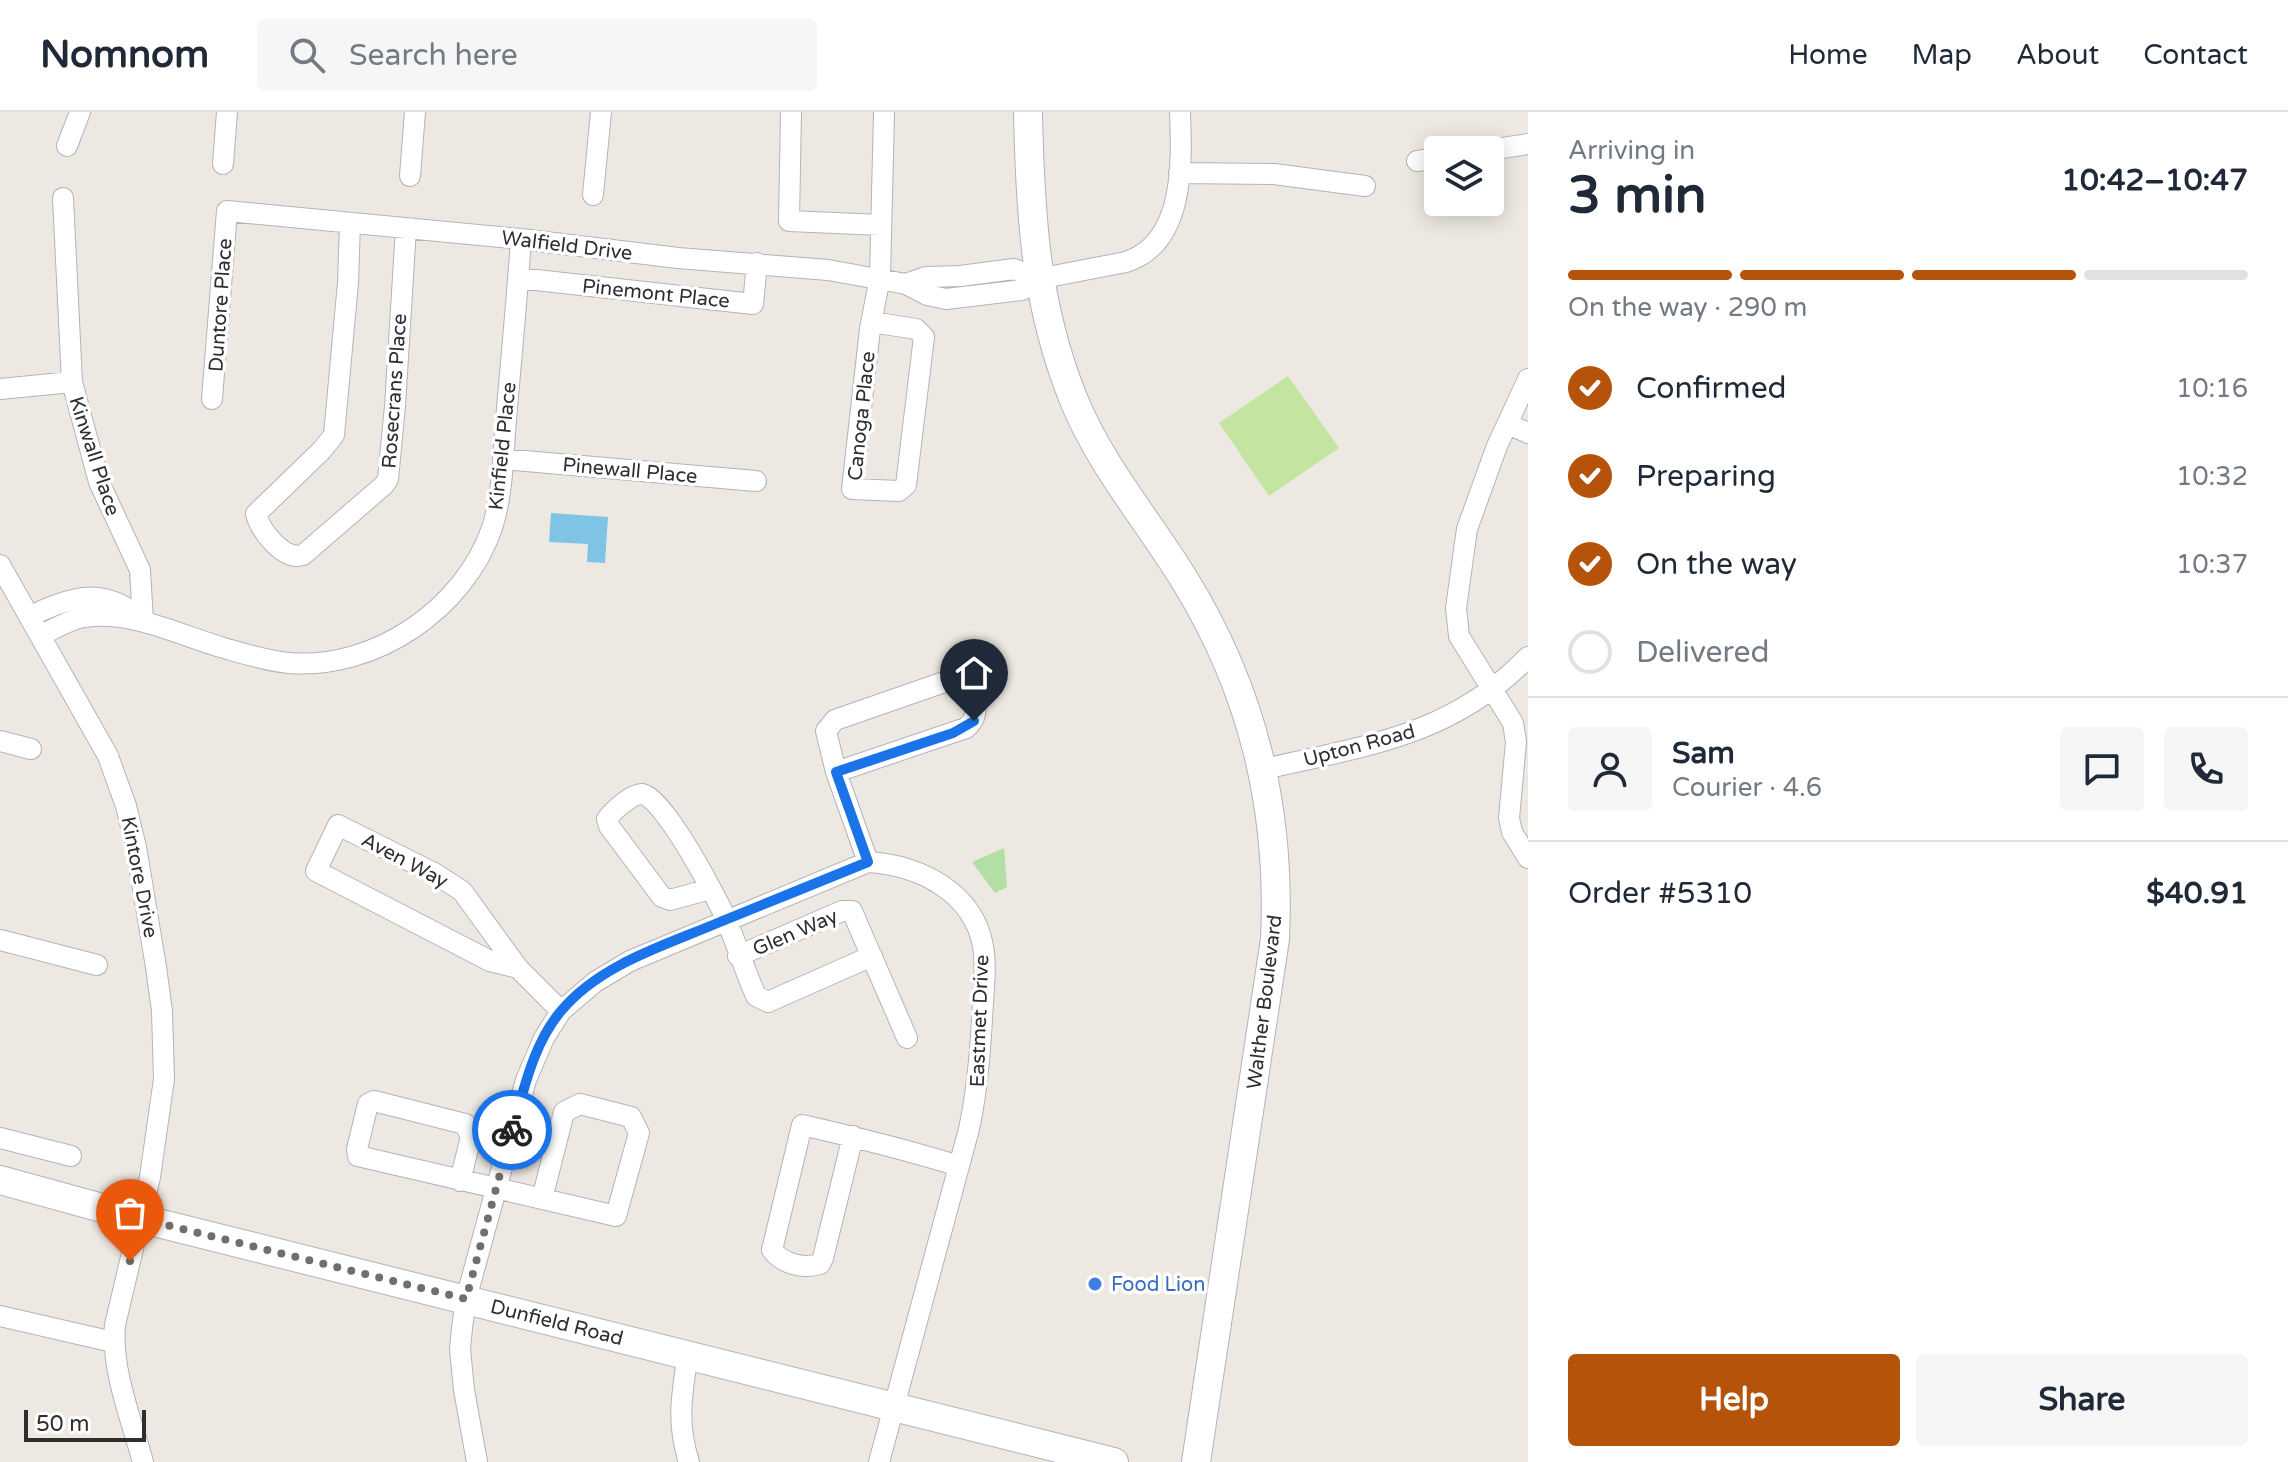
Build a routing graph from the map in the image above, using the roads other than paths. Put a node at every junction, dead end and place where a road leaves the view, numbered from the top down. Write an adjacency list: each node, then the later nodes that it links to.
1 (80, 112): 10 (street)
2 (227, 112): 12 (street)
3 (415, 112): 14 (street)
4 (601, 112): 16 (street)
5 (791, 112): 20 (street)
6 (884, 112): 20 (street, Canoga Place)
7 (1028, 112): 26 (main road, Walther Boulevard)
8 (1180, 112): 13 (street, Walfield Drive)
9 (1528, 144): 11 (street)
10 (67, 146)
11 (1504, 148)
12 (223, 164)
13 (1179, 173): 15 (street); 26 (street, Walfield Drive)
14 (410, 176)
15 (1365, 186)
16 (593, 195)
17 (63, 198): 29 (street, Kinwall Place)
18 (227, 211): 19 (street, Walfield Drive); 31 (street, Duntore Place)
19 (350, 223): 21 (street, Walfield Drive); 21 (street, Rosecrans Place)
20 (881, 225): 24 (street, Canoga Place)
21 (406, 228): 22 (street, Walfield Drive)
22 (521, 239): 23 (street, Walfield Drive); 25 (street, Kinfield Place)
23 (757, 263): 24 (street, Walfield Drive); 25 (street, Pinemont Place)
24 (880, 277): 26 (street, Walfield Drive); 27 (street, Canoga Place)
25 (518, 278): 34 (street, Kinfield Place)
26 (1038, 279): 44 (main road, Walther Boulevard)
27 (872, 322): 27 (street, Canoga Place)
28 (1528, 379): 32 (street)
29 (72, 382): 30 (street, Kinwall Place); 38 (street, Kinwall Place)
30 (0, 389)
31 (212, 399)
32 (1508, 424): 33 (street); 41 (street)
33 (1528, 433)
34 (503, 459): 35 (street, Pinewall Place); 38 (street, Kinfield Place)
35 (756, 481)
36 (0, 565): 37 (street, Kintore Drive)
37 (29, 617): 38 (street, Kinfield Place); 39 (street, Kintore Drive)
38 (143, 621): 39 (street, Kinfield Place)
39 (40, 636): 65 (street, Kintore Drive)
40 (1528, 657): 41 (street, Upton Road)
41 (1493, 689): 44 (street, Upton Road); 46 (street)
42 (0, 741): 43 (street)
43 (31, 749)
44 (1264, 769): 76 (main road, Walther Boulevard)
45 (836, 772): 45 (street); 47 (street)
46 (1528, 858)
47 (868, 862): 49 (street); 60 (street, Eastmet Drive)
48 (710, 889): 48 (street, Glen Way); 49 (street, Glen Way)
49 (726, 920): 51 (street, Glen Way); 55 (street)
50 (0, 940): 53 (street)
51 (738, 956): 52 (street, Glen Way); 52 (street, Glen Way)
52 (872, 956): 56 (street, Glen Way)
53 (97, 965)
54 (518, 968): 54 (street, Aven Way); 55 (street, Aven Way)
55 (561, 1011): 63 (street)
56 (907, 1038)
57 (853, 1136): 57 (street); 60 (street)
58 (0, 1138): 59 (street)
59 (71, 1156)
60 (959, 1166): 70 (street, Eastmet Drive)
61 (0, 1180): 65 (main road, Dunfield Road)
62 (460, 1181): 62 (street); 63 (street)
63 (495, 1190): 64 (street); 66 (street)
64 (542, 1199): 64 (street)
65 (142, 1219): 66 (main road, Dunfield Road); 68 (street, Kintore Drive)
66 (466, 1299): 69 (main road, Dunfield Road); 72 (street)
67 (0, 1316): 68 (street)
68 (113, 1342): 71 (street)
69 (688, 1354): 70 (main road, Dunfield Road); 73 (street)
70 (893, 1407): 74 (street, Eastmet Drive); 75 (main road, Dunfield Road)
71 (143, 1462)
72 (477, 1462)
73 (689, 1462)
74 (879, 1462)
75 (1114, 1462)
76 (1196, 1462)

